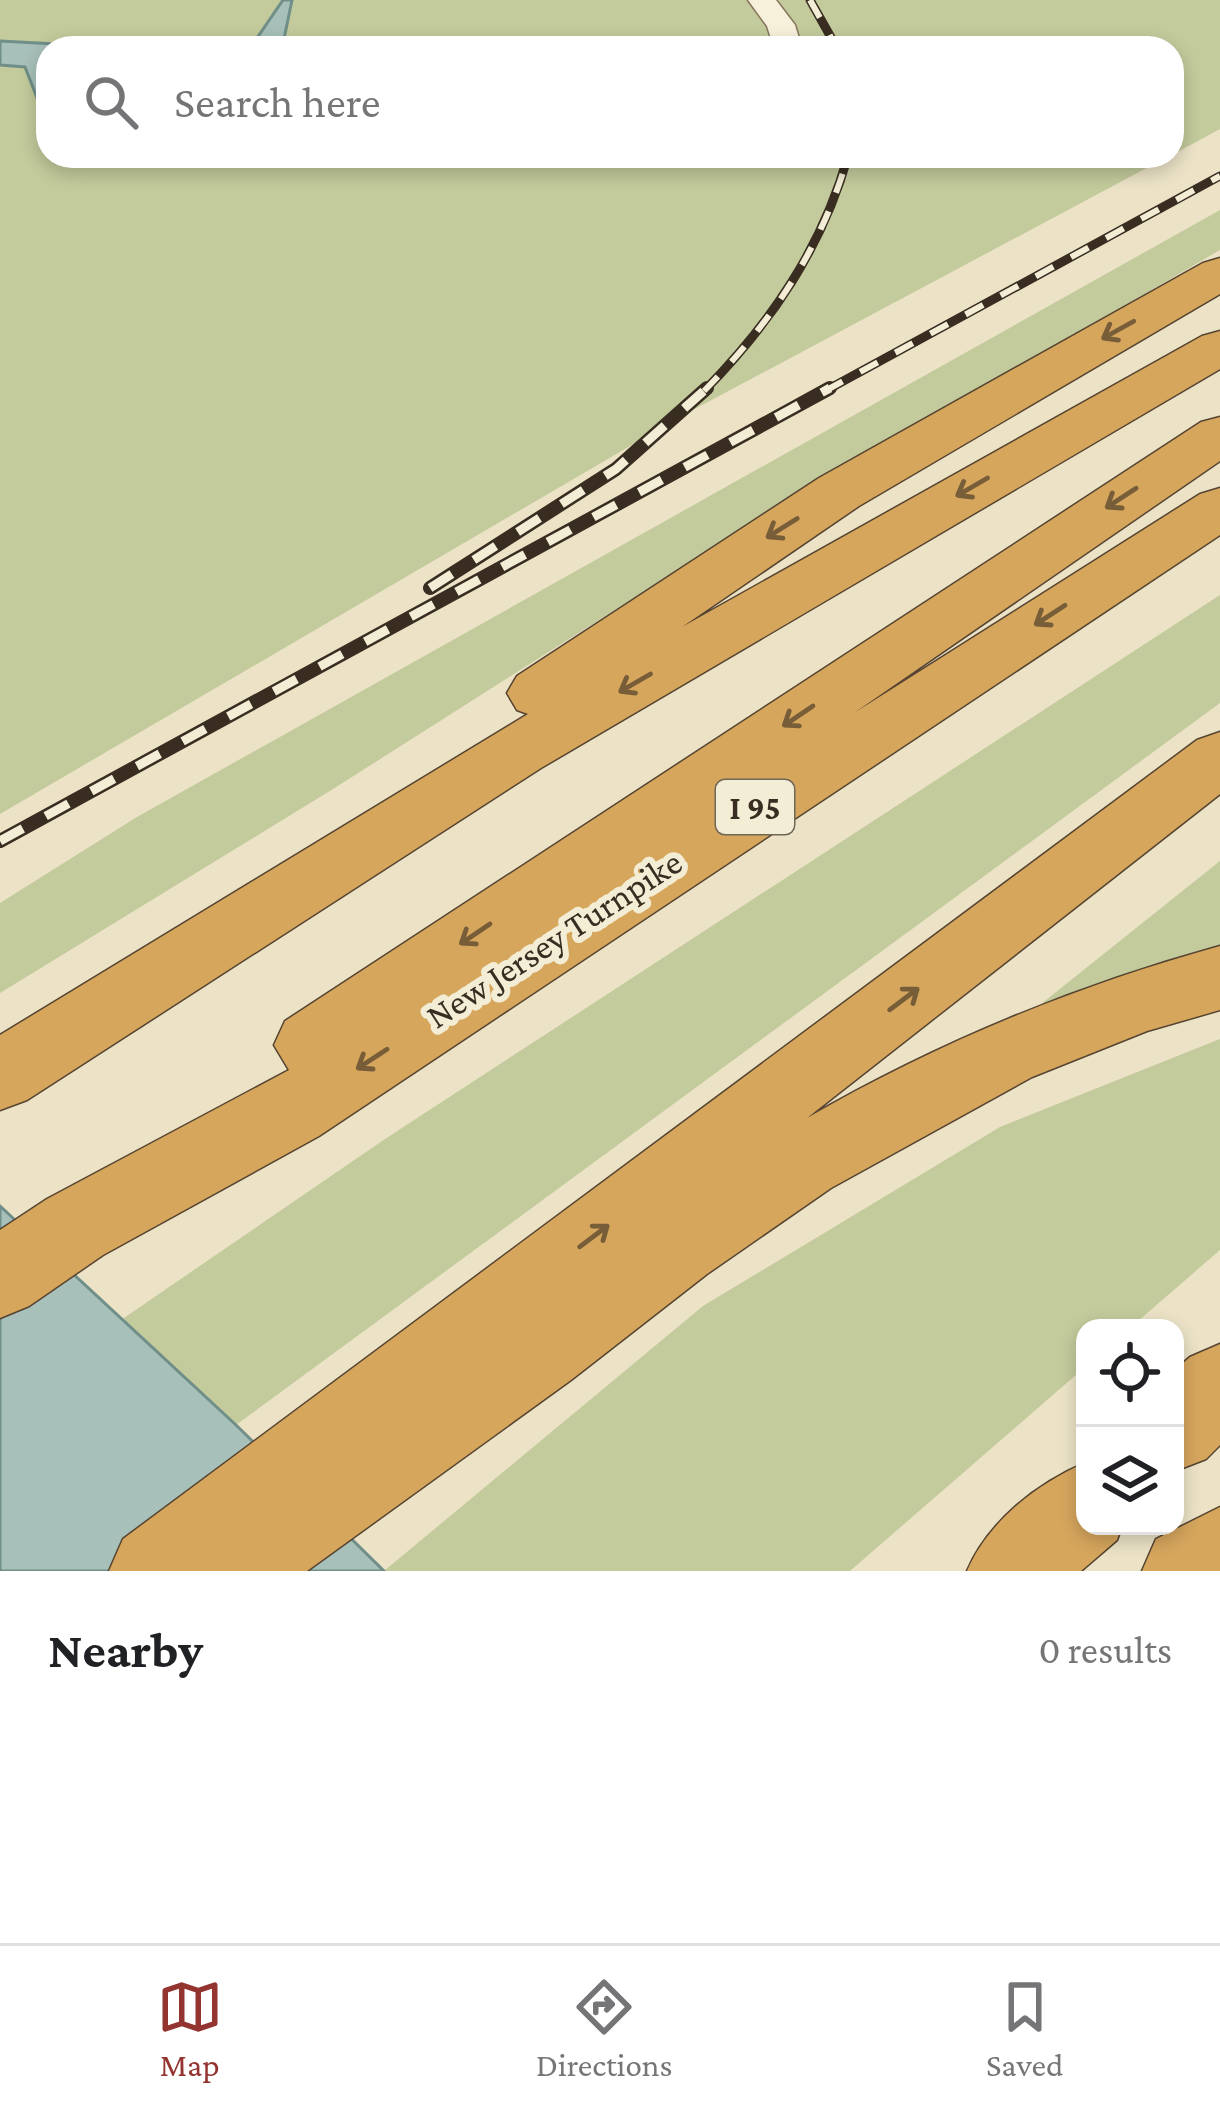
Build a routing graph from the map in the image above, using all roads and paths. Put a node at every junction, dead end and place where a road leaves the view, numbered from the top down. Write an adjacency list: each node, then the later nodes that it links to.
1 (762, 0): 2 (lane)
2 (785, 36)
3 (1220, 273): 7 (highway, one-way to 7)
4 (1220, 347): 7 (highway, one-way to 7)
5 (1220, 435): 11 (highway, one-way to 11)
6 (1220, 508): 11 (highway, New Jersey Turnpike / I 95, one-way to 11)
7 (497, 743): 10 (highway)
8 (1220, 758): 13 (highway, one-way to 8)
9 (1220, 978): 13 (highway)
10 (0, 1076)
11 (274, 1097): 12 (highway, New Jersey Turnpike / I 95)
12 (0, 1277)
13 (523, 1327): 18 (highway); 19 (highway)
14 (1220, 1387): 15 (highway)
15 (1176, 1427)
16 (1076, 1516): 20 (highway)
17 (1220, 1552): 21 (highway)
18 (154, 1571)
19 (230, 1571)
20 (1013, 1571)
21 (1188, 1571)

